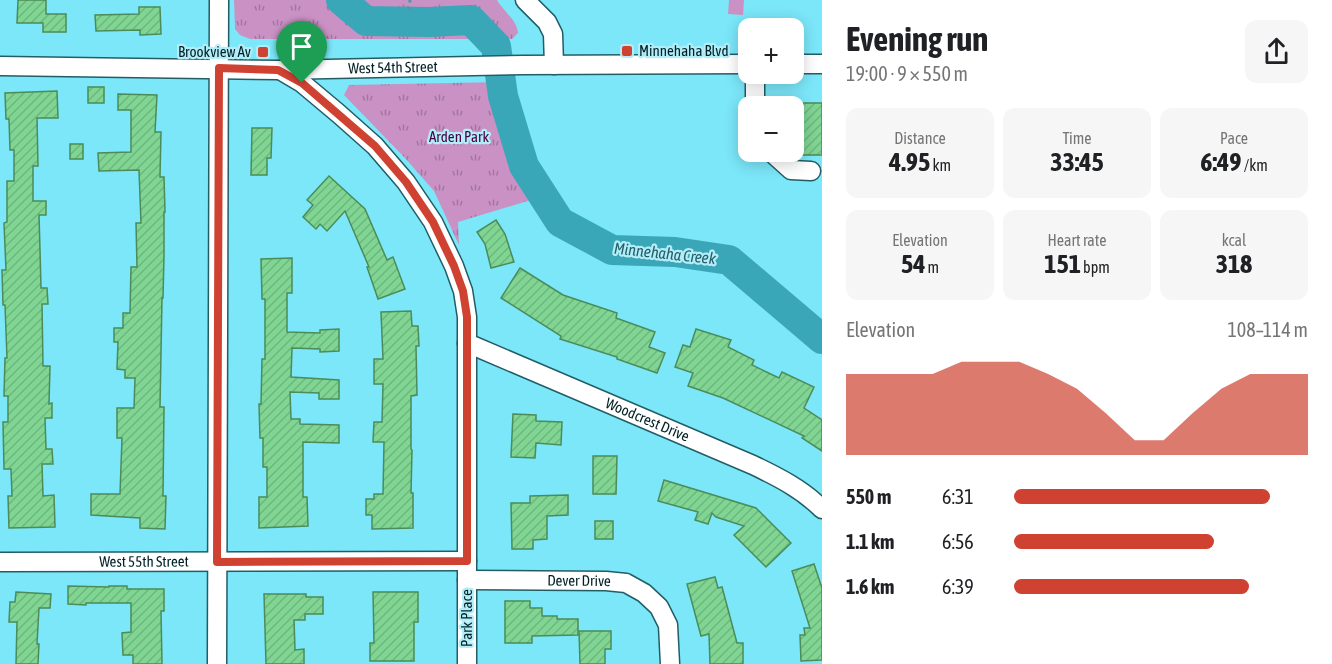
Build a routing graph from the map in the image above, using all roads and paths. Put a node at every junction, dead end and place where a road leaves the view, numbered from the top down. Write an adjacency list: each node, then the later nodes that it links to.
1 (219, 0): 10 (street)
2 (410, 0): 4 (path)
3 (525, 0): 8 (street)
4 (409, 10)
5 (738, 64): 8 (street, West 54th Street)
6 (804, 64): 7 (street)
7 (822, 64)
8 (554, 65): 11 (street, West 54th Street)
9 (0, 66): 10 (street, West 54th Street)
10 (219, 68): 11 (street, West 54th Street); 18 (street)
11 (278, 70): 14 (street, Park Place)
12 (782, 162): 13 (street)
13 (811, 171)
14 (467, 343): 15 (street, Woodcrest Drive); 16 (street, Park Place)
15 (822, 509)
16 (467, 561): 18 (street, West 55th Street); 19 (street, Park Place)
17 (0, 562): 18 (street, West 55th Street)
18 (217, 562): 20 (street)
19 (467, 580): 21 (street, Park Place); 22 (street, Dever Drive)
20 (217, 664)
21 (467, 664)
22 (670, 664)

